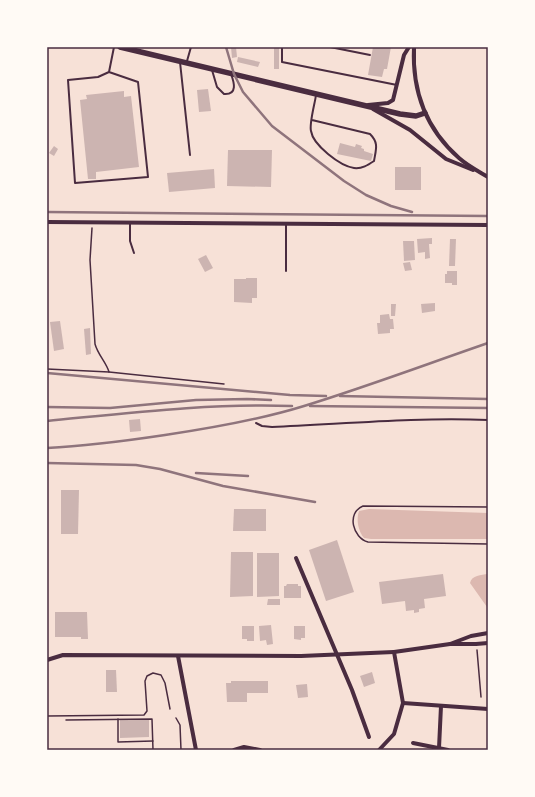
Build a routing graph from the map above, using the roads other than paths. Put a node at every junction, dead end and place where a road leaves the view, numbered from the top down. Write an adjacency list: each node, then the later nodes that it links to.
1 (114, 47): 11 (lane)
2 (121, 47): 9 (street)
3 (190, 47): 9 (lane)
4 (282, 47): 13 (lane)
5 (330, 47): 8 (lane)
6 (408, 47): 13 (street)
7 (414, 47): 16 (street)
8 (370, 56)
9 (183, 62): 10 (street); 18 (lane)
10 (212, 68): 12 (street); 12 (lane)
11 (109, 72): 11 (lane)
12 (231, 73): 14 (street)
13 (397, 85): 15 (street)
14 (316, 93): 15 (street); 17 (lane)
15 (366, 105): 16 (street); 19 (street)
16 (425, 113): 19 (street)
17 (312, 120): 17 (lane)
18 (190, 155)
19 (486, 175)
20 (47, 222): 21 (street)
21 (130, 223): 22 (street); 24 (lane)
22 (286, 224): 23 (street); 25 (lane)
23 (488, 225)
24 (134, 253)
25 (286, 271)
26 (488, 420): 27 (lane)
27 (256, 423)
28 (296, 558): 33 (street)
29 (488, 633): 31 (street)
30 (488, 643): 31 (street)
31 (450, 644): 32 (street)
32 (394, 652): 33 (street); 36 (street)
33 (336, 655): 34 (street); 39 (street)
34 (178, 656): 35 (street); 42 (street)
35 (47, 660)
36 (403, 702): 37 (street); 45 (street)
37 (441, 706): 38 (street); 41 (street)
38 (488, 709)
39 (370, 737)
40 (413, 743): 41 (street)
41 (438, 748): 46 (street)
42 (196, 750)
43 (234, 750): 44 (street)
44 (260, 750)
45 (379, 750)
46 (448, 750)

